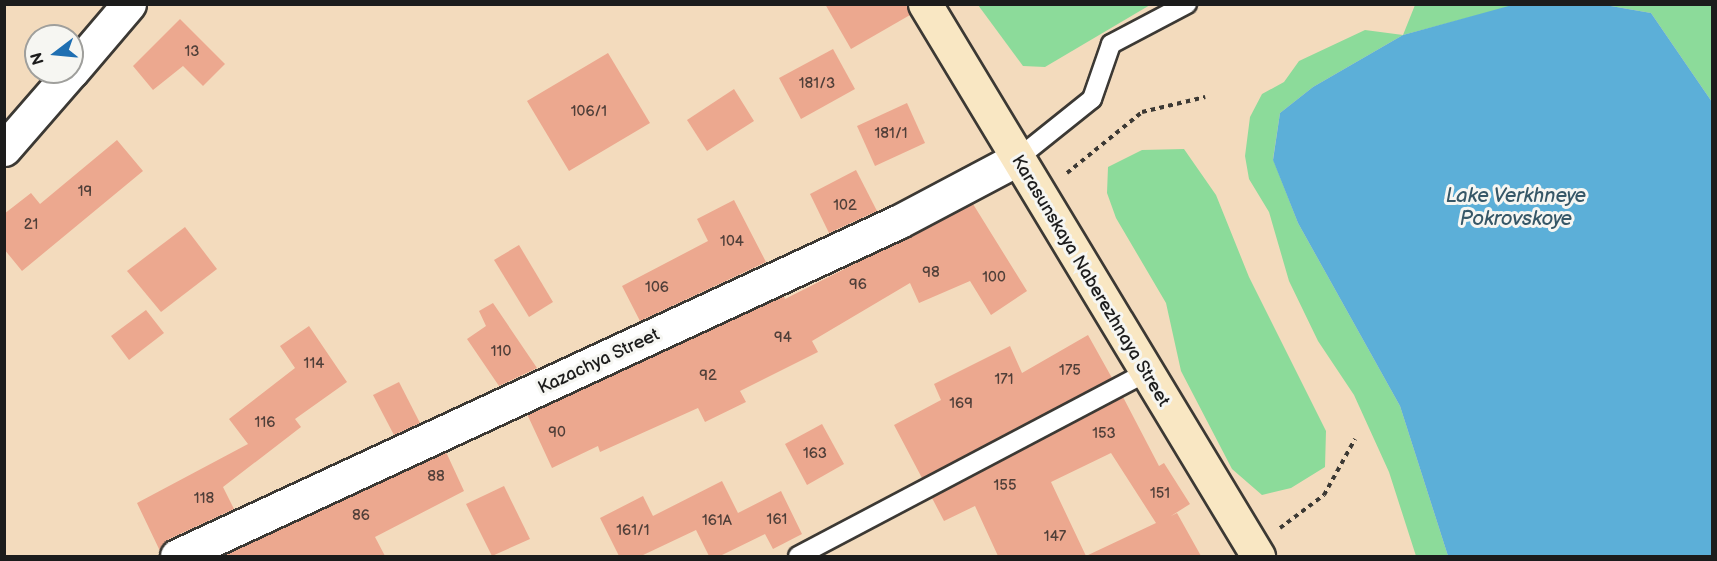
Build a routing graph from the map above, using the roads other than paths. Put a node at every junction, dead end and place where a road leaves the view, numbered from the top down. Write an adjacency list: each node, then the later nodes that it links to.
1 (129, 4): 4 (street)
2 (925, 4): 7 (street, Karasunskaya Naberezhnaya Street)
3 (1187, 4): 7 (lane)
4 (84, 57)
5 (61, 84): 6 (street)
6 (4, 149)
7 (1017, 159): 8 (street, Karasunskaya Naberezhnaya Street); 10 (street, Kazachya Street)
8 (1145, 373): 9 (street, Karasunskaya Naberezhnaya Street); 11 (lane)
9 (1249, 554)
10 (177, 556)
11 (798, 556)

